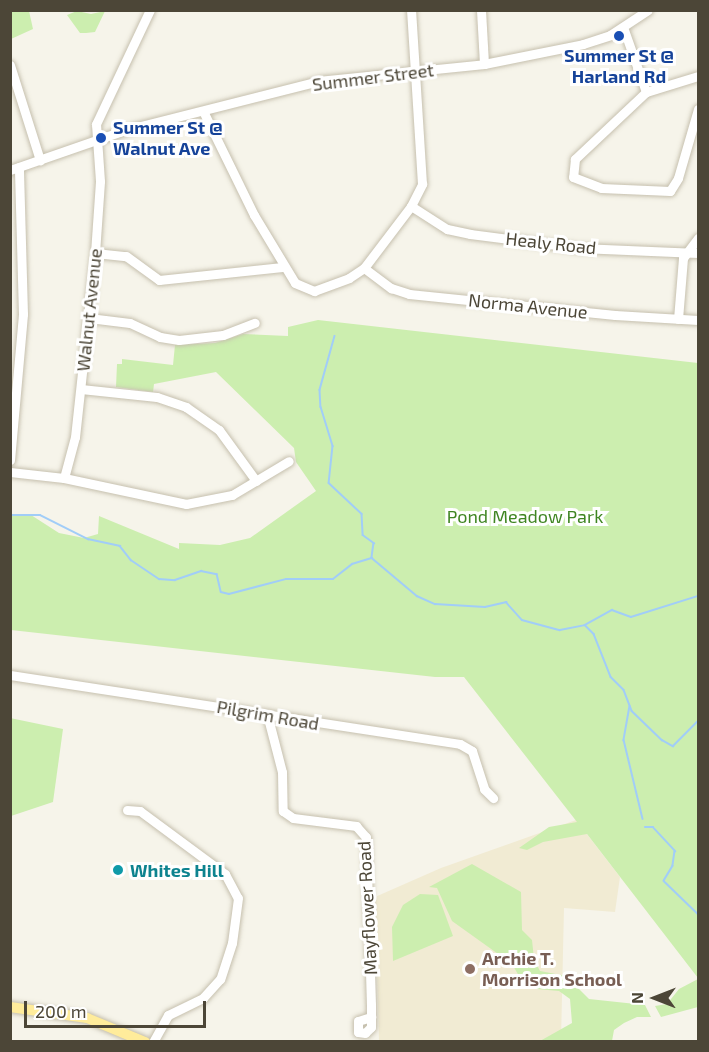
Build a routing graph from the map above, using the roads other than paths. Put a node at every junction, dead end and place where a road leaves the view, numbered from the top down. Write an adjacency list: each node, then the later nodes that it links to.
1 (150, 10): 13 (street, Walnut Avenue)
2 (411, 10): 8 (street)
3 (481, 10): 7 (street)
4 (648, 10): 5 (street, Summer Street)
5 (623, 27): 7 (street, Summer Street); 10 (street)
6 (10, 64): 14 (street)
7 (484, 64): 8 (street, Summer Street)
8 (414, 71): 12 (street, Summer Street); 16 (street)
9 (699, 76): 10 (street)
10 (646, 92): 11 (street)
11 (699, 109)
12 (204, 112): 13 (street, Summer Street); 21 (street)
13 (95, 140): 14 (street, Summer Street); 18 (street, Walnut Avenue)
14 (40, 160): 15 (street, Summer Street)
15 (15, 169): 28 (street)
16 (411, 206): 19 (street, Healy Road); 22 (street)
17 (699, 238): 19 (street)
18 (95, 253): 21 (street); 23 (street, Walnut Avenue)
19 (688, 253): 20 (street, Healy Road); 24 (street)
20 (699, 253)
21 (282, 267): 22 (street)
22 (364, 268): 24 (street, Norma Avenue)
23 (89, 318): 26 (street); 27 (street, Walnut Avenue)
24 (678, 319): 25 (street, Norma Avenue)
25 (699, 320)
26 (255, 323)
27 (81, 389): 32 (street, Walnut Avenue); 33 (street)
28 (14, 400): 29 (street)
29 (10, 460)
30 (290, 461): 33 (street)
31 (10, 472): 32 (street)
32 (64, 478): 33 (street)
33 (256, 481)
34 (10, 675): 35 (street, Pilgrim Road)
35 (267, 714): 36 (street, Pilgrim Road); 39 (street, Mayflower Road)
36 (493, 798)
37 (127, 810): 41 (street)
38 (10, 1007): 40 (main road)
39 (371, 1022)
40 (145, 1041)
41 (153, 1041)

